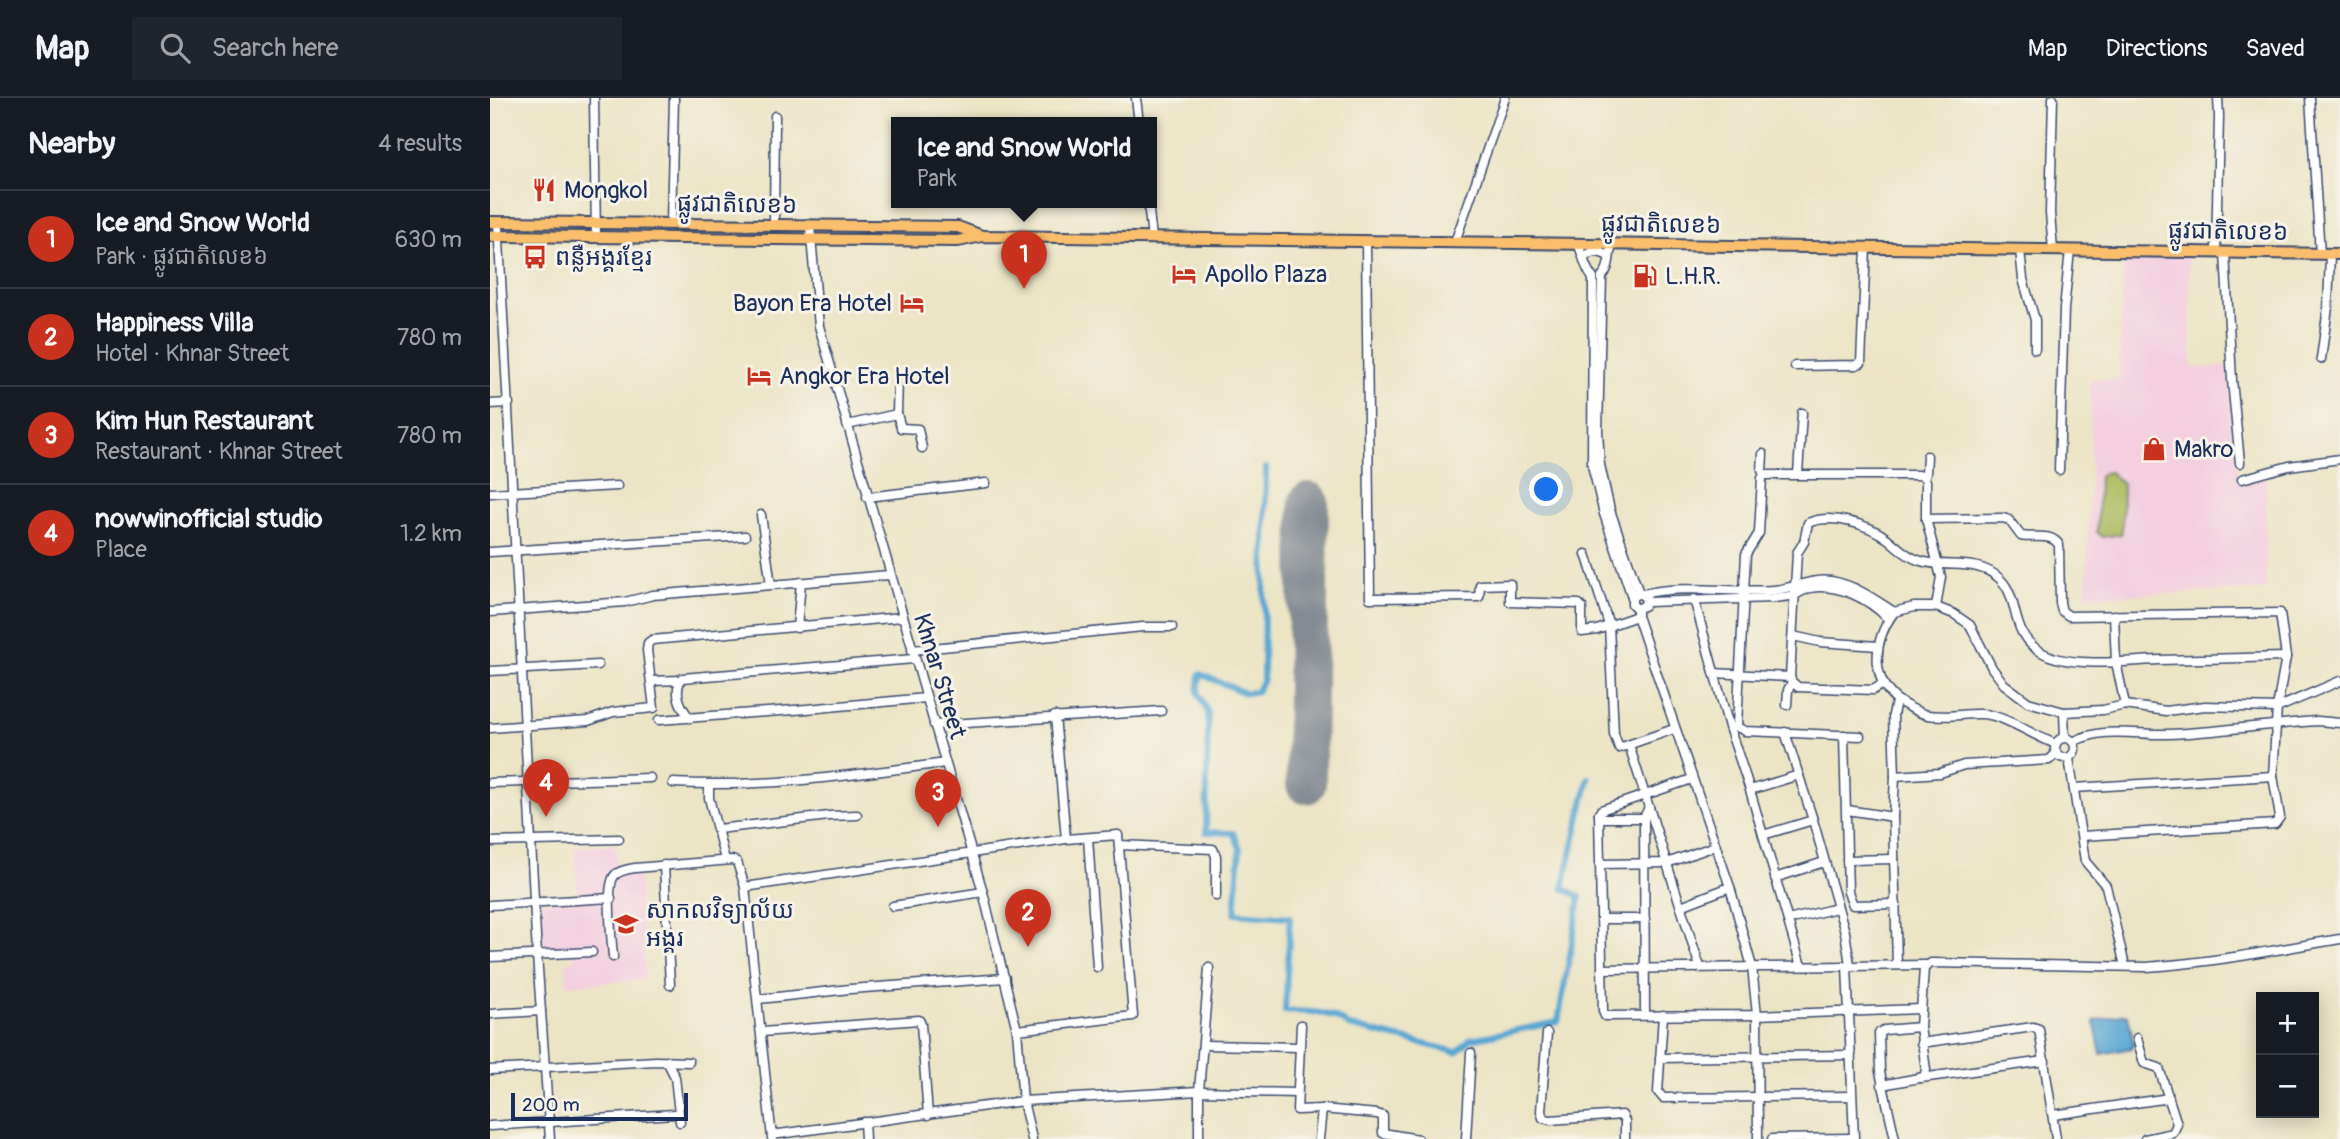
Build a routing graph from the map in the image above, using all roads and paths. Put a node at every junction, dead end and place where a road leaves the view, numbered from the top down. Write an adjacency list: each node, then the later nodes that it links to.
1 (594, 98): 12 (street)
2 (674, 98): 13 (street)
3 (1136, 98): 9 (street)
4 (1505, 98): 24 (street)
5 (2053, 98): 28 (street)
6 (2218, 98): 31 (street)
7 (2310, 98): 32 (street)
8 (775, 116): 14 (street)
9 (1138, 117)
10 (1149, 208): 20 (street)
11 (494, 222): 12 (highway, ផ្លូវជាតិលេខ៦); 17 (street)
12 (596, 223): 13 (highway, ផ្លូវជាតិលេខ៦); 19 (street)
13 (671, 224): 14 (highway, ផ្លូវជាតិលេខ៦)
14 (774, 225): 15 (highway, ផ្លូវជាតិលេខ៦)
15 (810, 226): 16 (highway, ផ្លូវជាតិលេខ៦); 21 (street, Khnar Street)
16 (911, 227): 18 (highway, ផ្លូវជាតិលេខ៦); 22 (highway)
17 (494, 236): 19 (highway, ផ្លូវជាតិលេខ៦); 38 (street)
18 (982, 236): 20 (highway, ផ្លូវជាតិលេខ៦); 22 (highway, ផ្លូវជាតិលេខ៦)
19 (596, 237): 21 (highway, ផ្លូវជាតិលេខ៦)
20 (1152, 238): 23 (highway, ផ្លូវជាតិលេខ៦)
21 (810, 239): 22 (highway, ផ្លូវជាតិលេខ៦); 42 (street, Khnar Street)
22 (910, 241)
23 (1366, 241): 24 (highway, ផ្លូវជាតិលេខ៦); 81 (street)
24 (1455, 242): 25 (highway, ផ្លូវជាតិលេខ៦)
25 (1578, 244): 30 (highway, ផ្លូវជាតិលេខ៦); 33 (street)
26 (1866, 248): 27 (highway, ផ្លូវជាតិលេខ៦); 30 (highway, ផ្លូវជាតិលេខ៦); 36 (street)
27 (2020, 250): 28 (highway, ផ្លូវជាតិលេខ៦); 34 (street)
28 (2053, 250): 29 (highway, ផ្លូវជាតិលេខ៦)
29 (2070, 250): 31 (highway, ផ្លូវជាតិលេខ៦); 49 (street)
30 (1610, 251): 33 (street); 48 (street)
31 (2220, 252): 32 (highway, ផ្លូវជាតិលេខ៦); 47 (street)
32 (2330, 254): 35 (street)
33 (1584, 256): 48 (street)
34 (2035, 349)
35 (2321, 359)
36 (1796, 366)
37 (898, 379): 41 (street)
38 (509, 403): 39 (street); 56 (street)
39 (490, 404)
40 (1802, 413): 50 (street)
41 (897, 414): 42 (street); 43 (street)
42 (847, 425): 58 (street, Khnar Street)
43 (922, 448)
44 (1763, 454): 51 (street)
45 (1927, 456): 52 (street)
46 (2340, 459): 53 (street)
47 (2240, 463)
48 (1596, 465): 71 (street)
49 (2059, 470)
50 (1798, 474): 51 (street); 52 (street)
51 (1764, 475): 69 (street)
52 (1924, 477): 60 (street)
53 (2242, 479)
54 (986, 482): 58 (street)
55 (617, 486): 56 (street)
56 (513, 492): 57 (street); 62 (street)
57 (490, 493)
58 (867, 497): 66 (street, Khnar Street)
59 (761, 515): 68 (street)
60 (1926, 519): 65 (street); 79 (street)
61 (745, 536): 62 (street)
62 (515, 550): 63 (street); 75 (street)
63 (490, 552)
64 (1586, 554): 81 (street)
65 (1937, 565): 70 (street); 74 (street); 88 (street)
66 (889, 575): 67 (street); 80 (street, Khnar Street)
67 (801, 582): 68 (street); 83 (street)
68 (771, 585): 75 (street)
69 (1745, 590): 70 (street); 71 (street); 73 (street)
70 (1794, 591): 73 (street); 78 (street); 84 (street)
71 (1640, 597): 72 (street); 77 (street)
72 (1694, 599): 73 (street); 92 (street)
73 (1744, 600): 93 (street)
74 (1936, 607): 78 (street); 105 (street)
75 (519, 609): 76 (street); 90 (street)
76 (490, 612)
77 (1637, 612): 81 (street); 115 (street)
78 (1891, 615): 85 (street)
79 (2114, 615): 87 (street); 88 (street)
80 (902, 617): 83 (street); 86 (street, Khnar Street)
81 (1609, 625): 120 (street)
82 (1172, 627): 86 (street)
83 (797, 628): 96 (street)
84 (1793, 636): 85 (street); 95 (street)
85 (1878, 646): 98 (street)
86 (913, 654): 94 (street); 99 (street, Khnar Street)
87 (2286, 657): 88 (street); 103 (street)
88 (2116, 662): 102 (street)
89 (598, 665): 90 (street)
90 (523, 669): 91 (street); 111 (street)
91 (490, 671)
92 (1714, 673): 93 (street); 113 (street)
93 (1742, 675): 95 (street); 113 (street)
94 (680, 680): 96 (street); 107 (street)
95 (1791, 680): 98 (street); 101 (street)
96 (650, 681): 111 (street)
97 (2340, 681): 103 (street)
98 (1883, 684): 100 (street)
99 (926, 698): 107 (street); 112 (street, Khnar Street)
100 (1896, 701): 121 (street); 126 (street)
101 (1787, 705)
102 (2125, 705): 103 (street); 105 (street)
103 (2277, 708): 110 (street)
104 (1161, 711): 106 (street)
105 (2064, 712): 119 (street)
106 (1055, 716): 112 (street); 149 (street)
107 (690, 718): 108 (street)
108 (659, 720)
109 (2340, 723): 110 (street)
110 (2276, 724): 119 (street); 127 (street)
111 (526, 725): 114 (street); 130 (street)
112 (934, 725): 124 (street, Khnar Street)
113 (1733, 726): 116 (street); 135 (street)
114 (490, 728)
115 (1674, 729): 120 (street); 129 (street)
116 (1785, 732): 117 (street); 125 (street)
117 (1844, 735): 118 (street); 138 (street)
118 (1860, 736)
119 (2069, 740): 121 (street); 123 (street)
120 (1629, 744): 136 (street)
121 (2056, 744): 122 (street)
122 (2056, 754): 123 (street); 126 (street)
123 (2069, 758): 134 (street)
124 (945, 763): 133 (street); 154 (street, Khnar Street)
125 (1799, 775): 135 (street); 143 (street)
126 (1895, 776): 141 (street)
127 (2273, 776): 134 (street); 146 (street)
128 (650, 778): 130 (street)
129 (1692, 779): 136 (street); 153 (street)
130 (528, 781): 131 (street); 150 (street)
131 (490, 783)
132 (673, 783): 133 (street)
133 (709, 785): 144 (street)
134 (2074, 788): 146 (street)
135 (1750, 790): 145 (street)
136 (1645, 796): 137 (street); 139 (street)
137 (1649, 807): 142 (street); 159 (street)
138 (1847, 810): 141 (street); 157 (street)
139 (1599, 814): 142 (street); 160 (street)
140 (858, 815): 144 (street)
141 (1893, 817): 155 (street)
142 (1644, 818): 161 (street)
143 (1813, 820): 145 (street); 158 (street)
144 (718, 829): 156 (street)
145 (1763, 835): 163 (street)
146 (2081, 836): 187 (street)
147 (1088, 838): 149 (street); 152 (street); 188 (street)
148 (619, 839): 150 (street)
149 (1066, 839): 154 (street)
150 (531, 840): 151 (street); 169 (street)
151 (490, 842)
152 (1119, 845): 167 (street); 206 (street)
153 (1716, 846): 159 (street); 165 (street)
154 (973, 853): 164 (street); 166 (street, Khnar Street)
155 (1894, 859): 157 (street); 170 (street)
156 (725, 860): 162 (street); 164 (street)
157 (1847, 860): 170 (street)
158 (1824, 862): 163 (street); 174 (street)
159 (1667, 863): 161 (street); 173 (street)
160 (1601, 864): 161 (street); 175 (street)
161 (1644, 864): 176 (street)
162 (664, 866): 168 (street); 195 (street)
163 (1775, 878): 177 (street)
164 (745, 887): 196 (street)
165 (1730, 887): 173 (street); 190 (street)
166 (983, 892): 172 (street); 194 (street, Khnar Street)
167 (1216, 896)
168 (611, 898): 169 (street); 182 (street)
169 (535, 902): 171 (street); 180 (street)
170 (1896, 904): 184 (street)
171 (490, 905)
172 (893, 906)
173 (1681, 906): 189 (street)
174 (1837, 908): 177 (street); 183 (street)
175 (1601, 919): 176 (street); 193 (street)
176 (1645, 919): 192 (street)
177 (1788, 920): 186 (street)
178 (2340, 939): 187 (street)
179 (592, 952): 180 (street)
180 (537, 955): 181 (street); 198 (street)
181 (490, 957)
182 (613, 957)
183 (1849, 965): 184 (street); 186 (street); 199 (street)
184 (1897, 965): 185 (street)
185 (1926, 965): 187 (street); 197 (street)
186 (1801, 966): 190 (street)
187 (2125, 966)
188 (1097, 967)
189 (1700, 967): 190 (street); 192 (street)
190 (1752, 967): 203 (street)
191 (1209, 968): 211 (street)
192 (1645, 968): 193 (street); 201 (street)
193 (1602, 969): 201 (street)
194 (1005, 978): 196 (street); 206 (street, Khnar Street)
195 (670, 985)
196 (759, 999): 207 (street)
197 (1921, 1009): 199 (street); 205 (street)
198 (541, 1011): 200 (street); 220 (street)
199 (1849, 1012): 203 (street); 214 (street)
200 (490, 1014)
201 (1646, 1015): 202 (street)
202 (1663, 1015): 203 (street); 216 (street)
203 (1756, 1015): 215 (street)
204 (1301, 1025): 212 (street)
205 (1920, 1027): 210 (street); 224 (street)
206 (1017, 1030): 230 (street, Khnar Street)
207 (762, 1032): 234 (street); 240 (street)
208 (1547, 1033): 248 (street)
209 (2137, 1038): 229 (street)
210 (1921, 1043): 218 (street); 222 (street)
211 (1203, 1045): 212 (street); 225 (street)
212 (1299, 1046): 226 (street)
213 (1471, 1053): 247 (street)
214 (1851, 1055): 215 (street); 227 (street)
215 (1757, 1056): 216 (street); 228 (street)
216 (1660, 1058): 228 (street)
217 (667, 1061): 219 (street); 220 (street); 237 (street)
218 (2045, 1061): 222 (street); 235 (street)
219 (689, 1062)
220 (546, 1066): 221 (street); 236 (street)
221 (490, 1070)
222 (1921, 1079): 223 (street)
223 (1896, 1082): 224 (street); 231 (street)
224 (1882, 1084): 231 (street)
225 (1199, 1091): 226 (street); 230 (street); 244 (street)
226 (1296, 1093): 232 (street)
227 (1852, 1096): 228 (street); 251 (street)
228 (1758, 1098): 249 (street)
229 (2169, 1098): 235 (street); 254 (street)
230 (1023, 1101): 234 (street); 243 (street, Khnar Street)
231 (1887, 1101): 252 (street)
232 (1322, 1109): 245 (street); 246 (street)
233 (674, 1114): 236 (street)
234 (928, 1115): 238 (street)
235 (2053, 1115): 253 (street)
236 (549, 1122): 239 (street); 241 (street)
237 (680, 1122)
238 (864, 1122): 240 (street); 242 (street)
239 (490, 1126)
240 (772, 1137)
241 (550, 1139)
242 (865, 1139)
243 (1032, 1139)
244 (1199, 1139)
245 (1320, 1139)
246 (1418, 1139)
247 (1466, 1139)
248 (1625, 1139)
249 (1758, 1139)
250 (1772, 1139): 251 (street)
251 (1854, 1139)
252 (1895, 1139)
253 (2056, 1139)
254 (2145, 1139)

